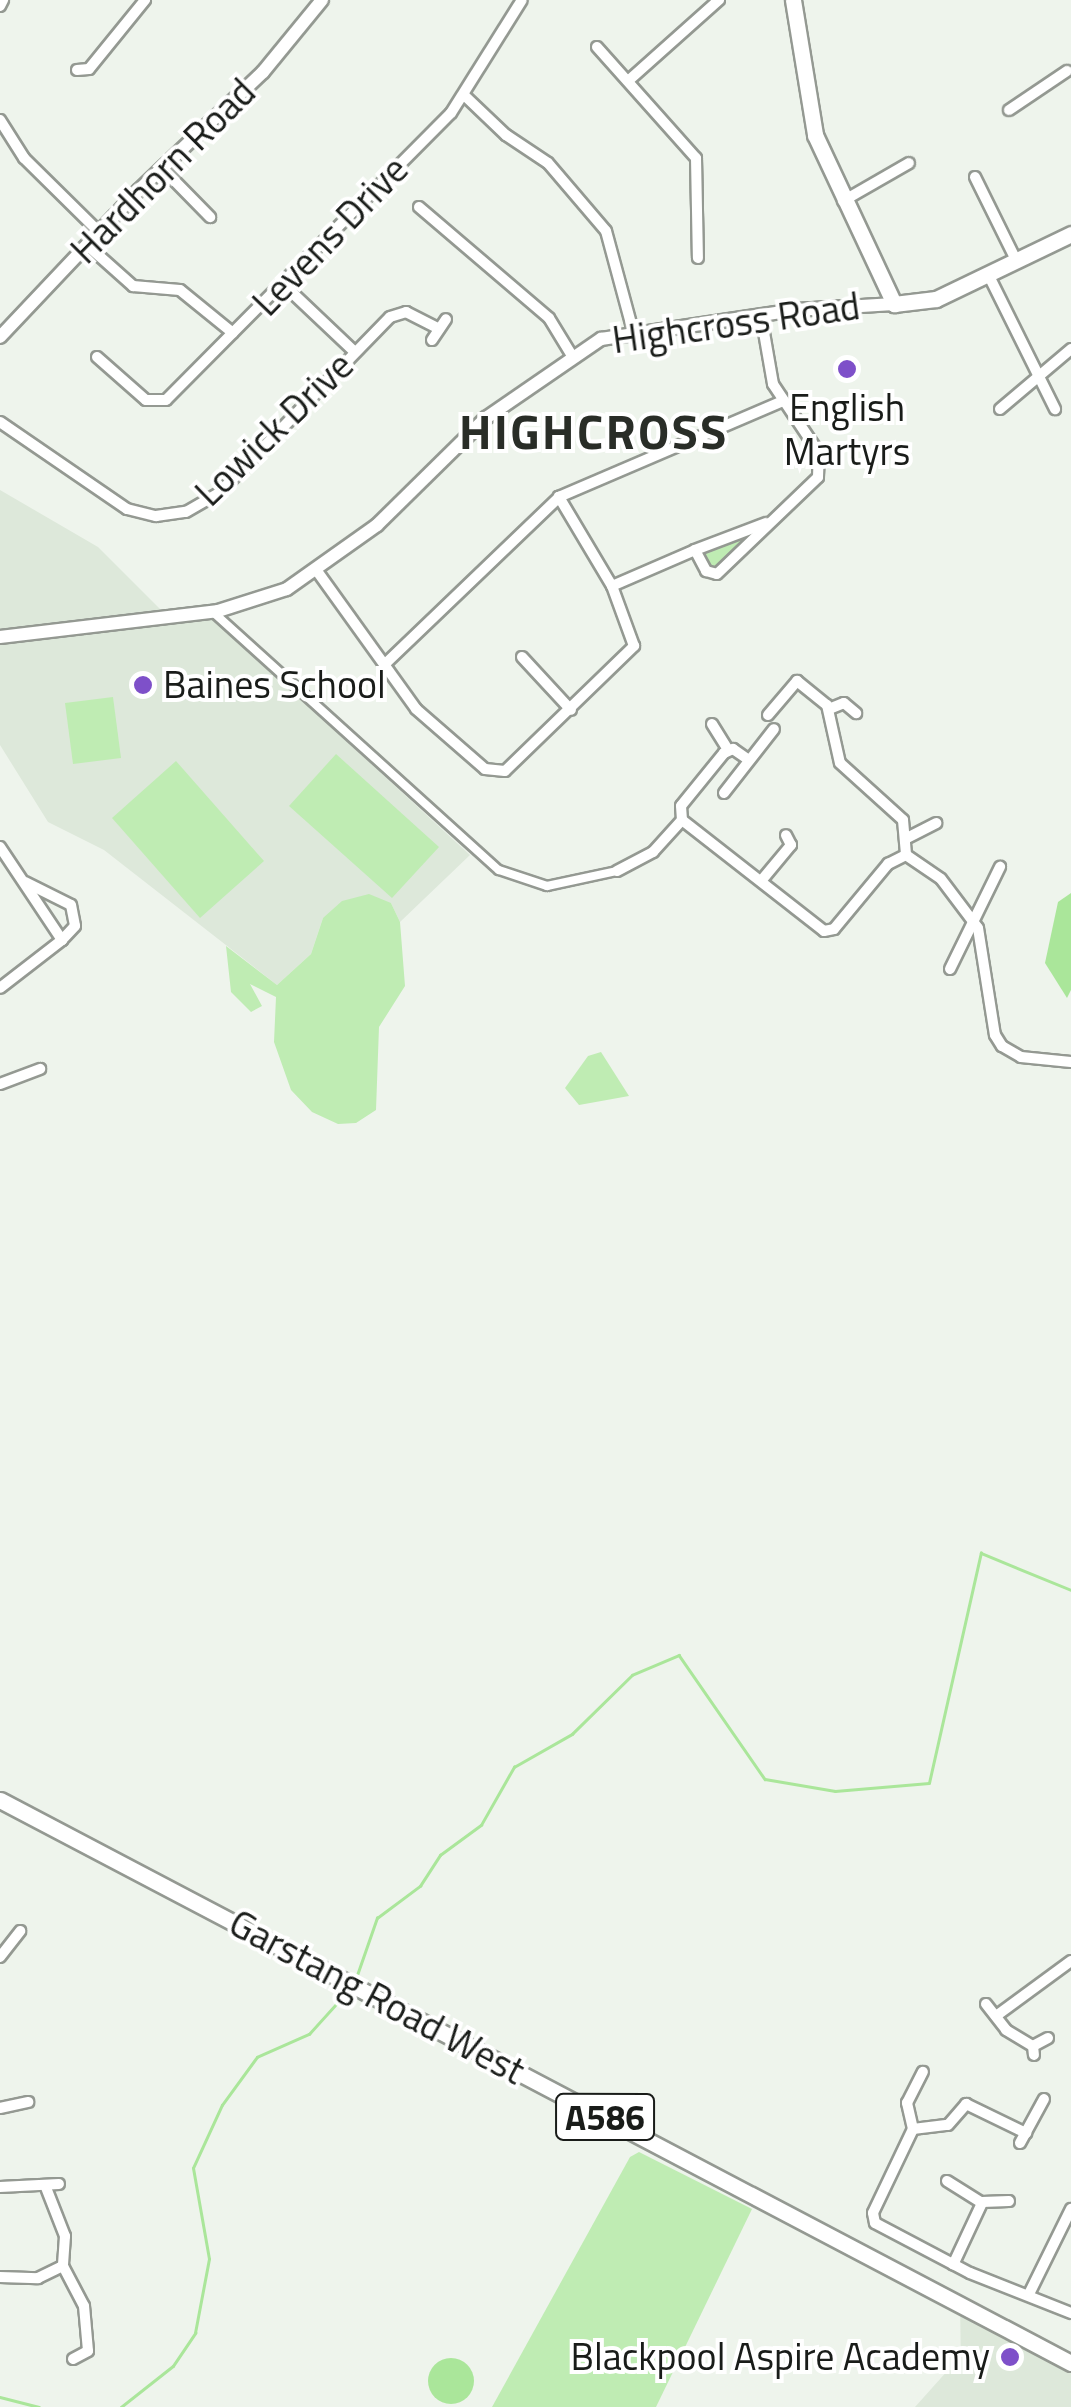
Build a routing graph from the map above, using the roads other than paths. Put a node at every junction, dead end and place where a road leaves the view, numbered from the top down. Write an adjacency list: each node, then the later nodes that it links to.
1 (145, 0): 8 (street)
2 (322, 0): 14 (street, Hardhorn Road)
3 (522, 0): 10 (street, Levens Drive)
4 (719, 0): 9 (street)
5 (793, 0): 16 (main road)
6 (596, 47): 9 (street)
7 (1068, 69): 11 (street)
8 (86, 73)
9 (628, 81): 22 (street)
10 (465, 96): 25 (street, Levens Drive); 29 (street)
11 (1009, 110)
12 (0, 120): 19 (street)
13 (909, 163): 16 (street)
14 (162, 168): 18 (street); 19 (street, Hardhorn Road)
15 (974, 176): 23 (street)
16 (842, 202): 26 (main road)
17 (419, 207): 35 (street)
18 (210, 217)
19 (99, 232): 21 (street, Hardhorn Road)
20 (1071, 234): 23 (main road, Highcross Road)
21 (87, 245): 30 (street); 31 (street, Hardhorn Road)
22 (698, 258)
23 (1016, 260): 24 (main road, Highcross Road)
24 (988, 274): 26 (main road, Highcross Road); 36 (street)
25 (283, 284): 30 (street, Levens Drive); 33 (street)
26 (894, 304): 27 (street, Highcross Road)
27 (761, 315): 29 (street, Highcross Road); 37 (street)
28 (439, 330): 33 (street, Lowick Drive)
29 (633, 331): 35 (street, Highcross Road)
30 (233, 333): 34 (street, Levens Drive)
31 (0, 338)
32 (1071, 349): 36 (street)
33 (355, 352): 40 (street, Lowick Drive)
34 (116, 354)
35 (571, 354): 44 (street, Highcross Road)
36 (1038, 377): 38 (street); 39 (street)
37 (783, 401): 41 (street); 42 (street)
38 (1000, 409)
39 (1056, 409)
40 (0, 422)
41 (559, 497): 45 (street); 49 (street)
42 (767, 523): 43 (street); 43 (street)
43 (695, 550): 45 (street)
44 (317, 571): 46 (street, Highcross Road); 49 (street)
45 (612, 586): 52 (street)
46 (213, 612): 47 (street, Highcross Road); 68 (street)
47 (0, 637)
48 (522, 657): 52 (street)
49 (384, 666): 52 (street)
50 (806, 670): 51 (street)
51 (797, 681): 53 (street); 55 (street)
52 (571, 710)
53 (829, 710): 54 (street); 63 (street)
54 (856, 713)
55 (768, 715)
56 (712, 724): 58 (street)
57 (774, 729): 59 (street)
58 (728, 750): 59 (street); 61 (street)
59 (746, 758): 60 (street)
60 (724, 793)
61 (682, 820): 68 (street); 71 (street)
62 (936, 822): 63 (street)
63 (907, 838): 66 (street)
64 (793, 843): 71 (street)
65 (0, 848): 70 (street)
66 (906, 855): 71 (street); 72 (street)
67 (1000, 867): 72 (street)
68 (623, 869): 69 (street)
69 (630, 880)
70 (22, 881): 73 (street); 73 (street)
71 (762, 881)
72 (973, 922): 74 (street); 76 (street)
73 (62, 940): 75 (street)
74 (950, 969)
75 (0, 988)
76 (1071, 1062)
77 (40, 1069): 78 (street)
78 (0, 1084)
79 (0, 1800): 106 (main road, Garstang Road West / A586)
80 (20, 1931): 81 (street)
81 (0, 1957)
82 (1070, 1963): 84 (street)
83 (986, 2004): 84 (street)
84 (996, 2016): 85 (street)
85 (1048, 2038)
86 (924, 2072): 92 (street)
87 (15, 2087): 89 (street)
88 (1044, 2099): 92 (street)
89 (12, 2101): 90 (street); 91 (street)
90 (28, 2102)
91 (0, 2108)
92 (914, 2128): 100 (street)
93 (947, 2181): 98 (street)
94 (59, 2184): 95 (street)
95 (46, 2185): 96 (street); 101 (street)
96 (0, 2187)
97 (1008, 2200): 98 (street)
98 (982, 2202): 100 (street)
99 (1071, 2209): 103 (street)
100 (953, 2265): 103 (street)
101 (63, 2266): 102 (street); 105 (street)
102 (1, 2281)
103 (1028, 2294): 104 (street)
104 (1071, 2313)
105 (73, 2359)
106 (1071, 2363)

